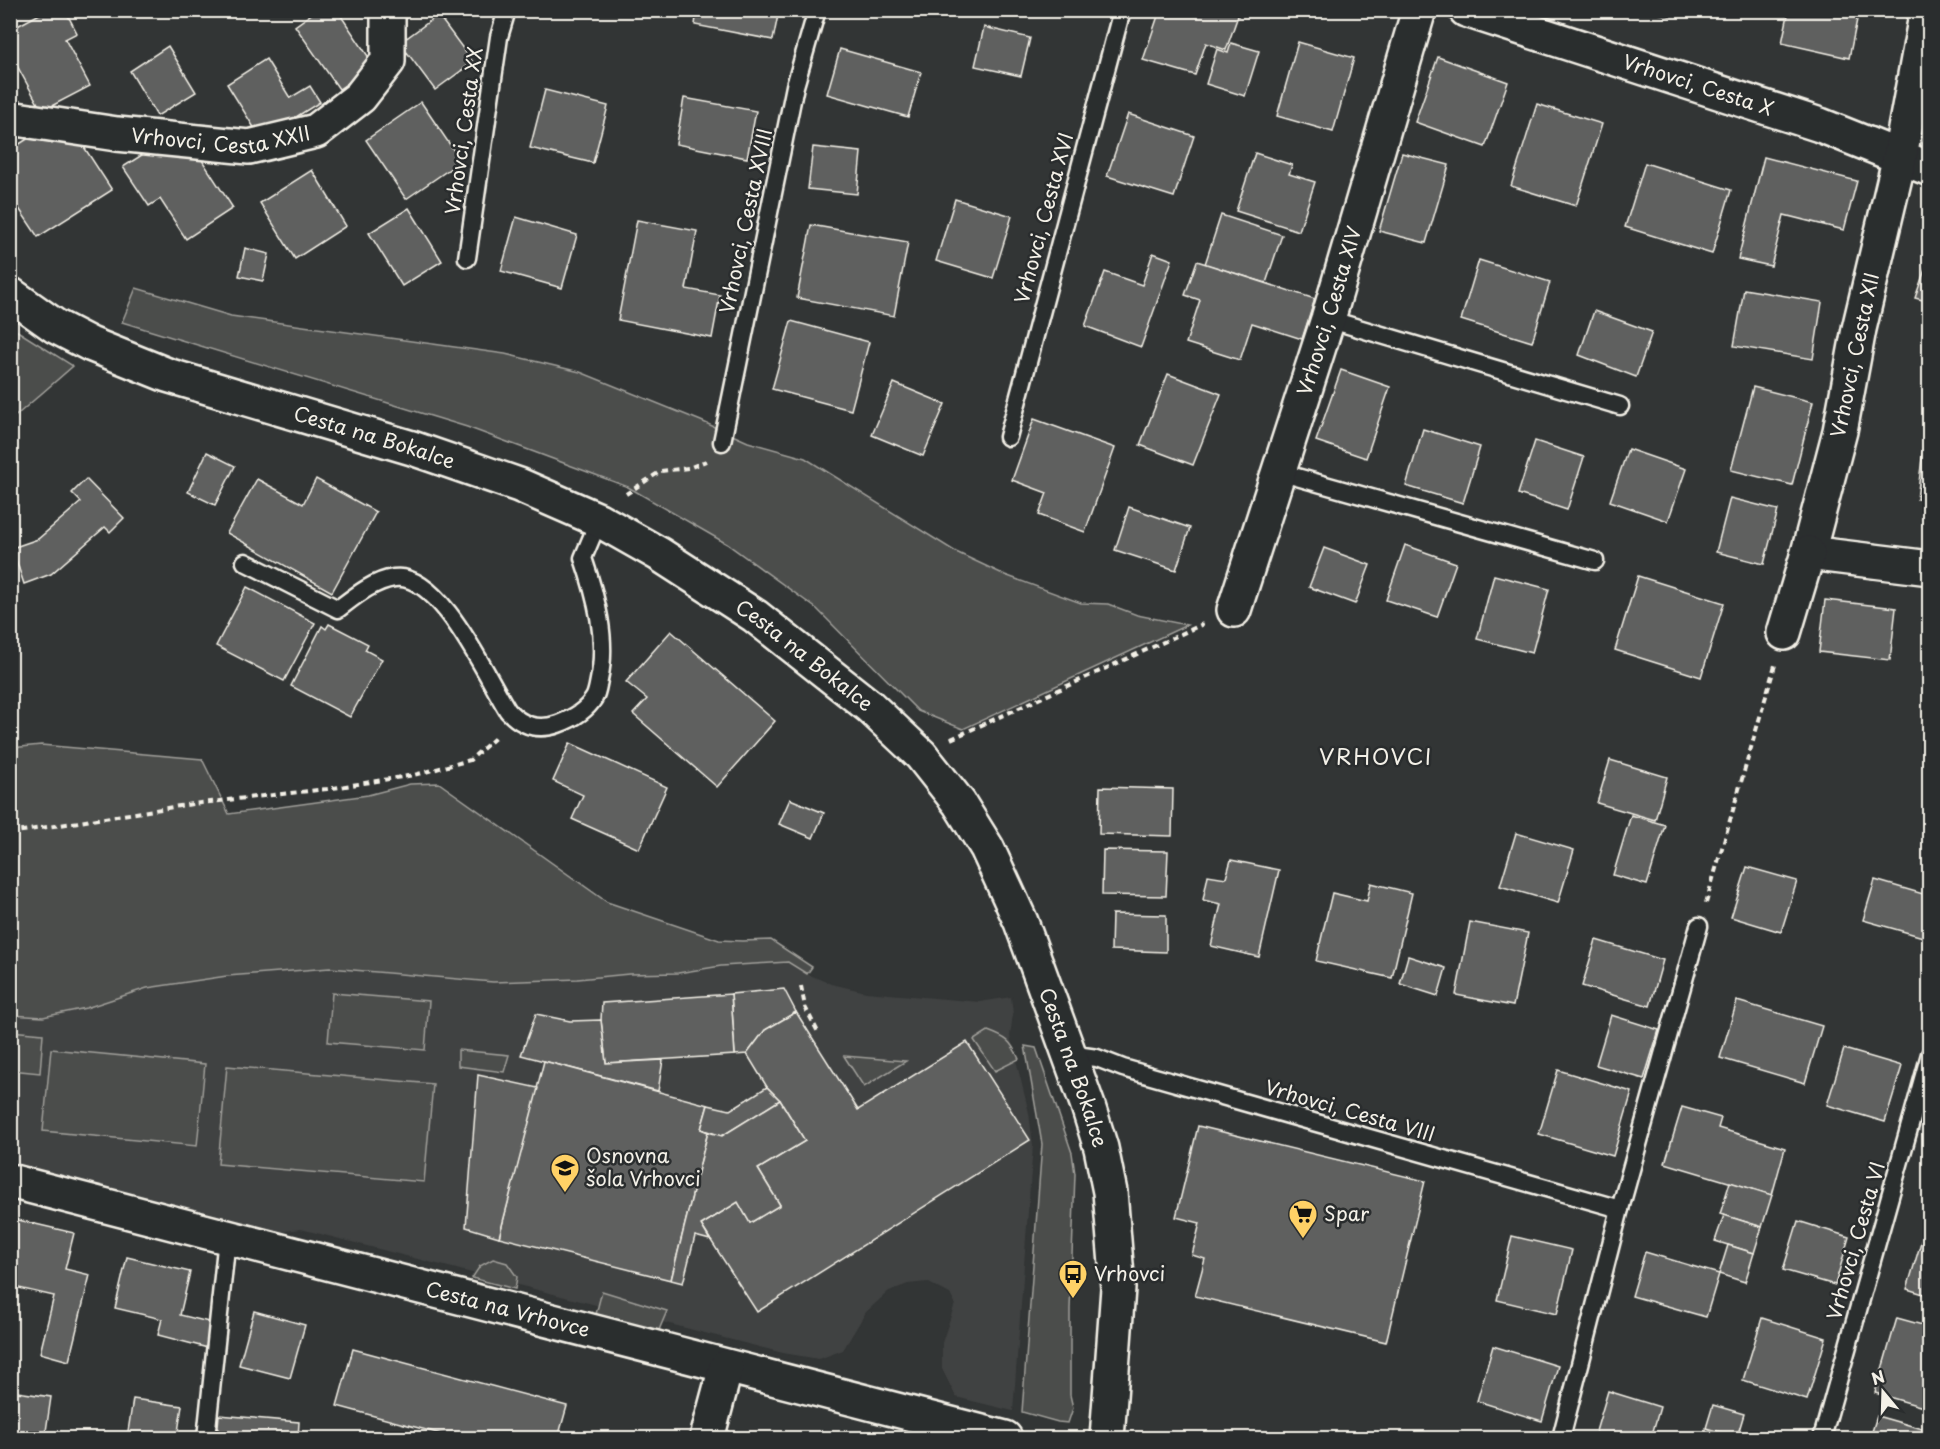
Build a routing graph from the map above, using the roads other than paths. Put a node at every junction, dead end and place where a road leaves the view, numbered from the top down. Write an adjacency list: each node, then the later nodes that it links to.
1 (388, 10): 8 (street, Vrhovci, Cesta XXII)
2 (507, 10): 11 (lane, Vrhovci, Cesta XX)
3 (817, 10): 16 (lane, Vrhovci, Cesta XVIII)
4 (1122, 10): 15 (lane, Vrhovci, Cesta XVI)
5 (1419, 10): 13 (street, Vrhovci, Cesta XIV)
6 (1466, 10): 9 (street, Vrhovci, Cesta X)
7 (1927, 10): 9 (street, Vrhovci, Cesta XII)
8 (10, 117)
9 (1900, 156): 10 (street, Vrhovci, Cesta X); 19 (street, Vrhovci, Cesta XII)
10 (1929, 169)
11 (467, 258)
12 (10, 294): 18 (street, Cesta na Bokalce)
13 (1328, 319): 14 (lane); 17 (street, Vrhovci, Cesta XIV)
14 (1620, 406)
15 (1008, 437)
16 (722, 442)
17 (1279, 472): 20 (lane); 23 (street, Vrhovci, Cesta XIV)
18 (599, 520): 21 (lane); 26 (street, Cesta na Bokalce)
19 (1808, 553): 22 (street); 24 (street, Vrhovci, Cesta XII)
20 (1595, 561)
21 (245, 562)
22 (1929, 568)
23 (1234, 610)
24 (1784, 633)
25 (1699, 926): 29 (lane)
26 (1070, 1054): 29 (lane, Vrhovci, Cesta VIII); 35 (street, Cesta na Bokalce)
27 (1929, 1054): 37 (lane, Vrhovci, Cesta VI)
28 (10, 1181): 30 (street, Cesta na Vrhovce)
29 (1620, 1209): 36 (lane)
30 (227, 1238): 31 (street, Cesta na Vrhovce); 32 (lane)
31 (726, 1366): 33 (street); 34 (street, Cesta na Vrhovce)
32 (206, 1438)
33 (707, 1438)
34 (1005, 1438)
35 (1107, 1438)
36 (1561, 1438)
37 (1822, 1438)

